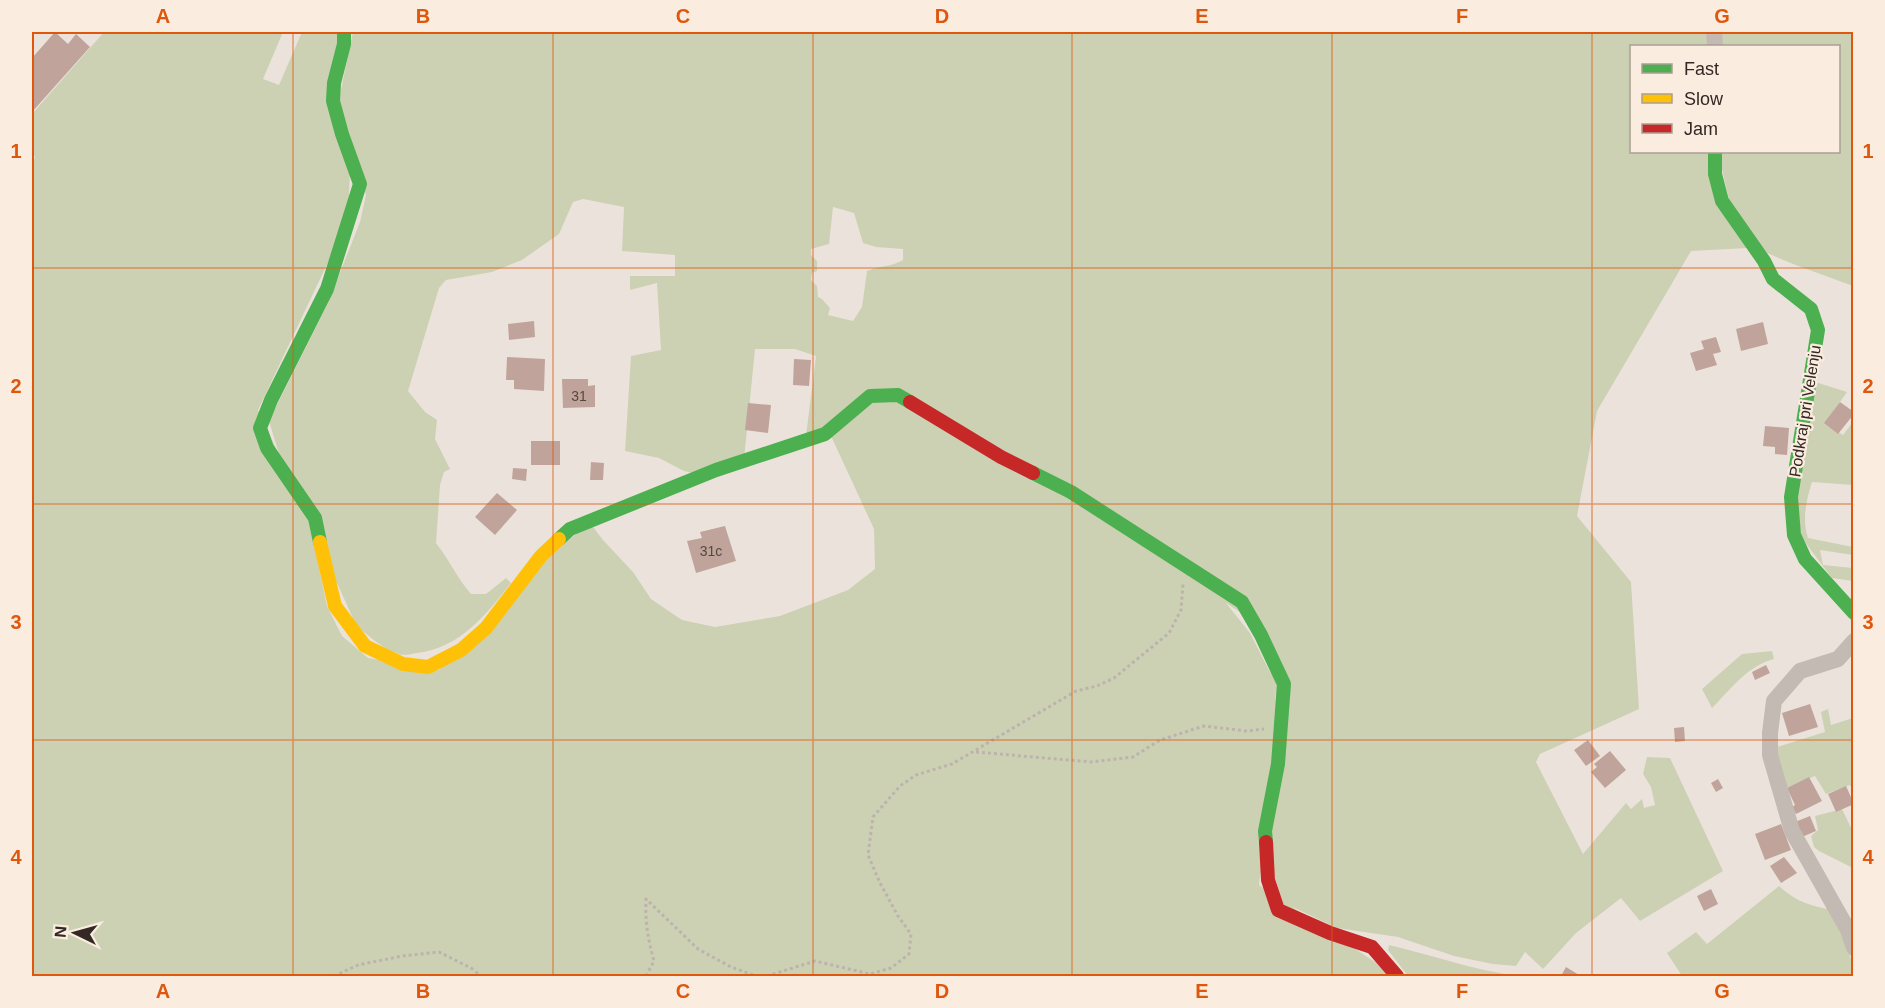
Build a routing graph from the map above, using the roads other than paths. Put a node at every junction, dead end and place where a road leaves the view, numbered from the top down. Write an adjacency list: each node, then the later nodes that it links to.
1 (344, 32): 6 (street)
2 (1715, 153): 3 (street, Podkraj pri Velenju)
3 (1854, 613)
4 (1852, 646): 5 (street)
5 (1854, 948)
6 (1397, 976)

